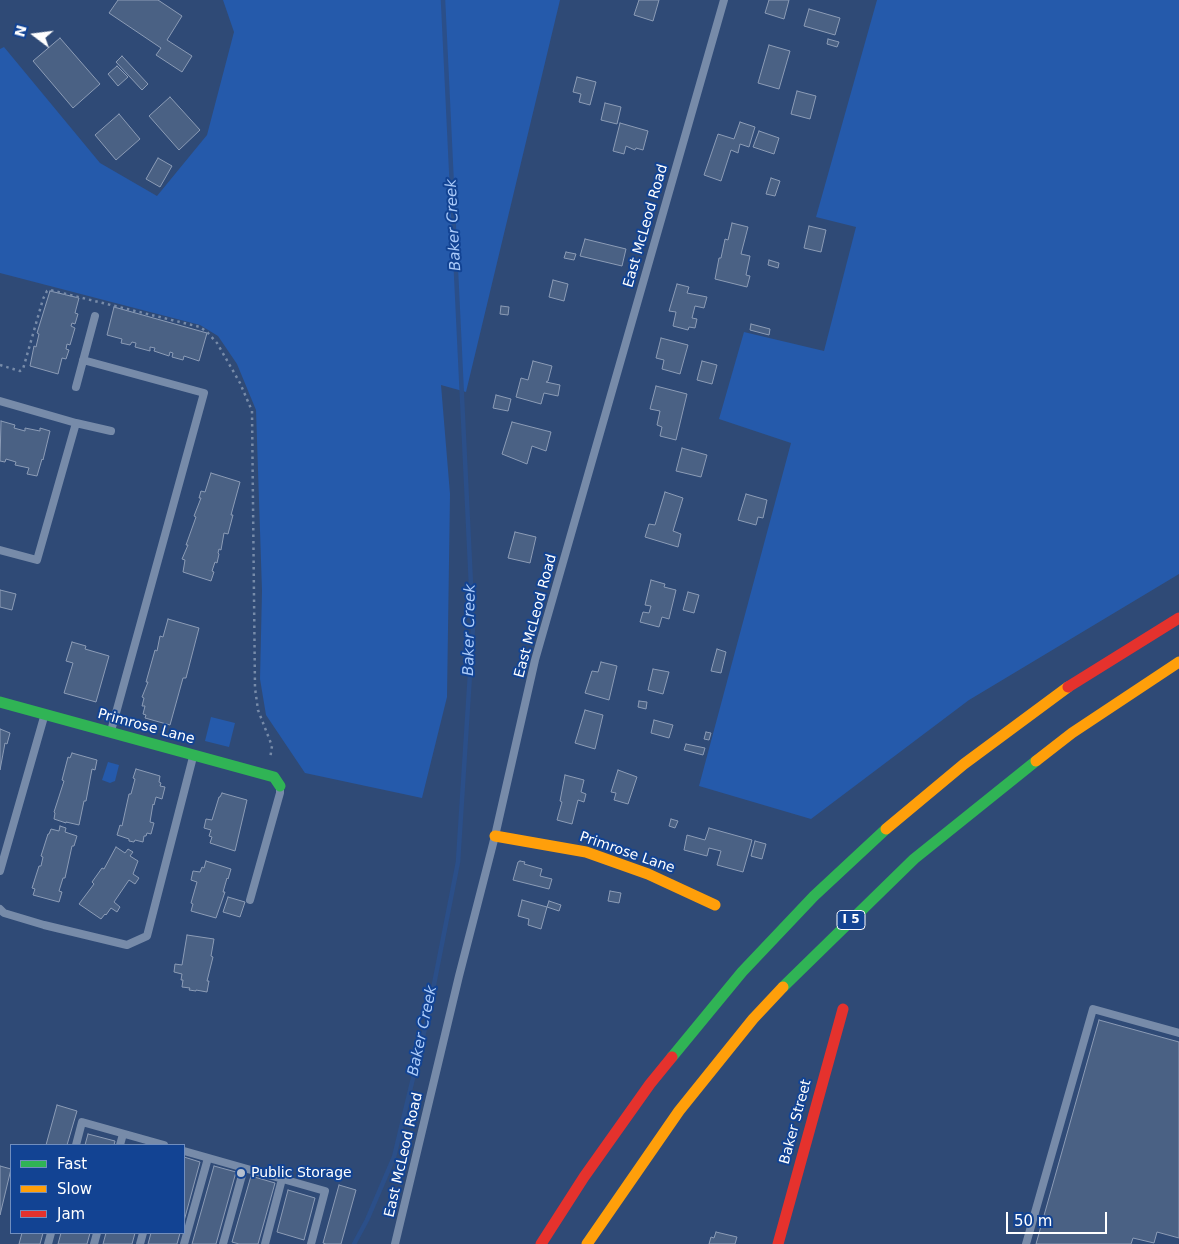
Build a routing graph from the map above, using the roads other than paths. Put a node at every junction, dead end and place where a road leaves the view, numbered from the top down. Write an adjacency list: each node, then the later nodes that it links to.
1 (724, 0): 16 (lane, East McLeod Road)
2 (95, 316): 3 (lane)
3 (83, 360): 4 (lane); 13 (lane)
4 (76, 387)
5 (0, 401): 6 (lane)
6 (76, 423): 7 (lane); 8 (lane)
7 (111, 431)
8 (0, 550)
9 (1179, 618): 36 (main road)
10 (1179, 662): 37 (main road, I 5)
11 (0, 702): 12 (main road, Primrose Lane)
12 (45, 714): 13 (main road, Primrose Lane); 17 (lane)
13 (111, 733): 14 (main road, Primrose Lane)
14 (193, 755): 15 (main road, Primrose Lane); 20 (lane)
15 (280, 786): 18 (lane)
16 (495, 836): 19 (main road, Primrose Lane); 35 (lane, East McLeod Road)
17 (0, 871)
18 (250, 900)
19 (715, 905)
20 (0, 910)
21 (843, 1009): 38 (main road, Baker Street)
22 (1179, 1033): 39 (lane)
23 (123, 1134): 24 (lane); 25 (lane); 26 (lane)
24 (76, 1144)
25 (120, 1144)
26 (160, 1144)
27 (185, 1151): 28 (lane)
28 (208, 1158): 29 (lane); 31 (lane)
29 (244, 1168): 30 (lane); 32 (lane)
30 (282, 1179): 33 (lane); 34 (lane)
31 (184, 1244)
32 (223, 1244)
33 (265, 1244)
34 (311, 1244)
35 (395, 1244)
36 (540, 1244)
37 (587, 1244)
38 (778, 1244)
39 (1026, 1244)

